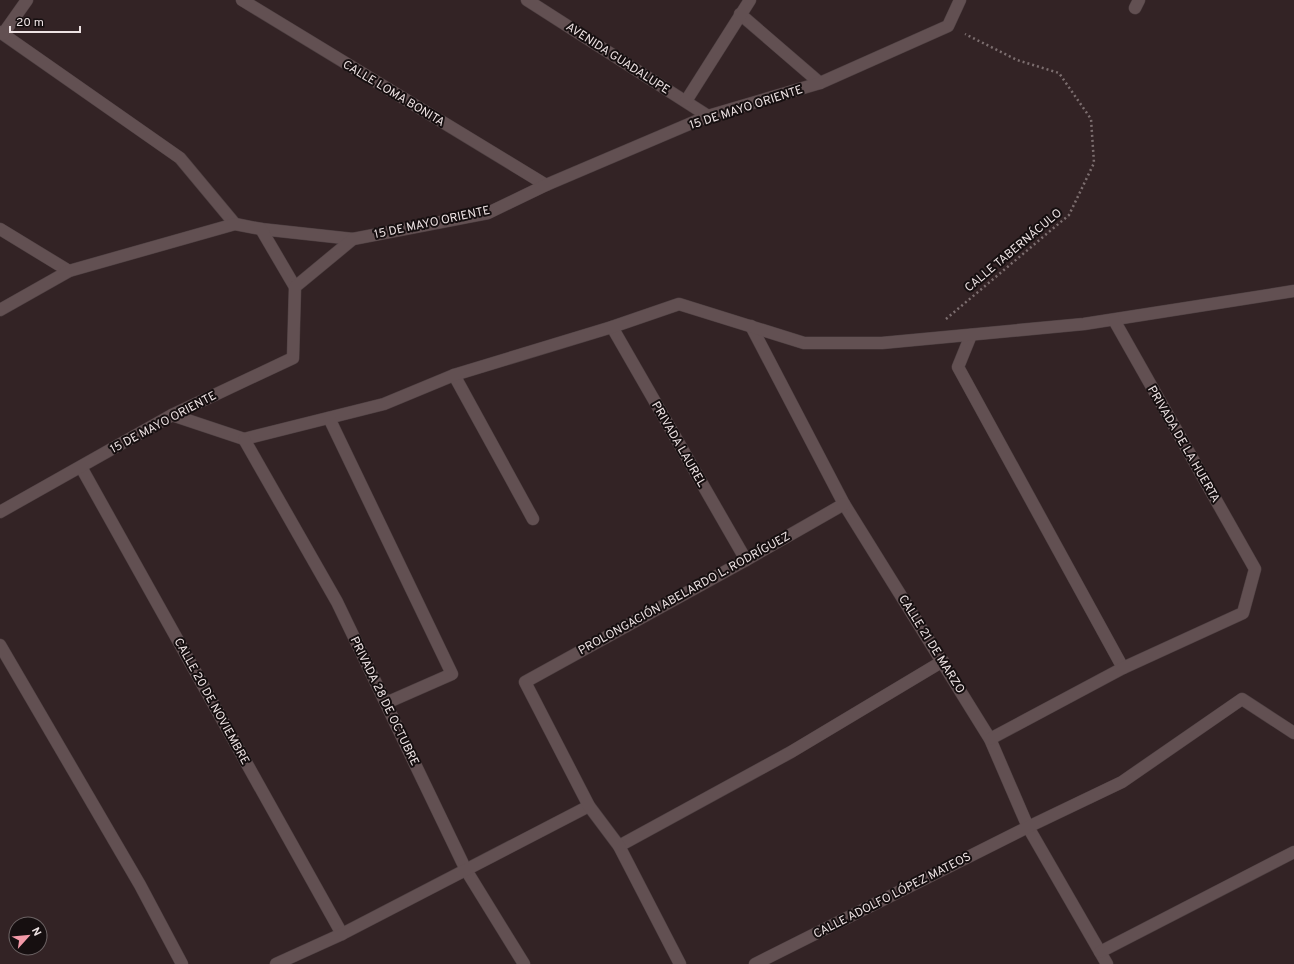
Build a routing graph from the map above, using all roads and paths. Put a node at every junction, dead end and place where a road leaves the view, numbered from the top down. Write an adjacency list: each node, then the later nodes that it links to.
1 (27, 0): 8 (street)
2 (242, 0): 12 (street, CALLE LOMA BONITA)
3 (527, 0): 10 (street, AVENIDA GUADALUPE)
4 (750, 0): 6 (street)
5 (960, 0): 7 (street)
6 (740, 14): 9 (street); 10 (street)
7 (948, 26): 9 (street, 15 DE MAYO ORIENTE); 21 (path, CALLE TABERNÁCULO)
8 (2, 33): 13 (street)
9 (820, 84): 11 (street, 15 DE MAYO ORIENTE)
10 (686, 101): 11 (street, AVENIDA GUADALUPE)
11 (708, 116): 12 (street, 15 DE MAYO ORIENTE)
12 (546, 185): 16 (street, 15 DE MAYO ORIENTE)
13 (235, 224): 15 (street); 17 (street)
14 (0, 229): 17 (street)
15 (261, 229): 16 (street); 18 (street)
16 (353, 239): 18 (street, 15 DE MAYO ORIENTE)
17 (69, 271): 20 (street)
18 (295, 287): 27 (street, 15 DE MAYO ORIENTE)
19 (1294, 291): 22 (street)
20 (0, 310)
21 (945, 320)
22 (1114, 320): 25 (street); 37 (street, PRIVADA DE LA HUERTA)
23 (751, 326): 24 (street); 25 (street); 31 (street, CALLE 21 DE MARZO)
24 (612, 327): 26 (street); 34 (street, PRIVADA LAUREL)
25 (971, 334): 37 (street)
26 (454, 375): 28 (street); 33 (street)
27 (172, 415): 29 (street); 30 (street, 15 DE MAYO ORIENTE)
28 (330, 418): 29 (street); 38 (street)
29 (244, 439): 38 (street, PRIVADA 28 DE OCTUBRE)
30 (81, 467): 32 (street, 15 DE MAYO ORIENTE); 46 (street, CALLE 20 DE NOVIEMBRE)
31 (844, 504): 34 (street, PROLONGACIÓN ABELARDO L. RODRÍGUEZ); 36 (street, CALLE 21 DE MARZO)
32 (0, 512)
33 (533, 519)
34 (746, 560): 41 (street, PROLONGACIÓN ABELARDO L. RODRÍGUEZ)
35 (0, 645): 48 (street)
36 (943, 661): 40 (street, CALLE 21 DE MARZO); 43 (street)
37 (1122, 668): 40 (street)
38 (386, 704): 45 (street, PRIVADA 28 DE OCTUBRE)
39 (1294, 733): 42 (street, CALLE ADOLFO LÓPEZ MATEOS)
40 (990, 739): 42 (street, CALLE 21 DE MARZO)
41 (589, 806): 43 (street); 45 (street)
42 (1028, 827): 47 (street, CALLE 21 DE MARZO); 52 (street, CALLE ADOLFO LÓPEZ MATEOS)
43 (619, 846): 51 (street)
44 (1294, 852): 47 (street)
45 (466, 870): 46 (street); 50 (street, PRIVADA 28 DE OCTUBRE)
46 (342, 934): 49 (street)
47 (1100, 952): 53 (street, CALLE 21 DE MARZO)
48 (182, 964)
49 (276, 964)
50 (524, 964)
51 (680, 964)
52 (755, 964)
53 (1107, 964)

